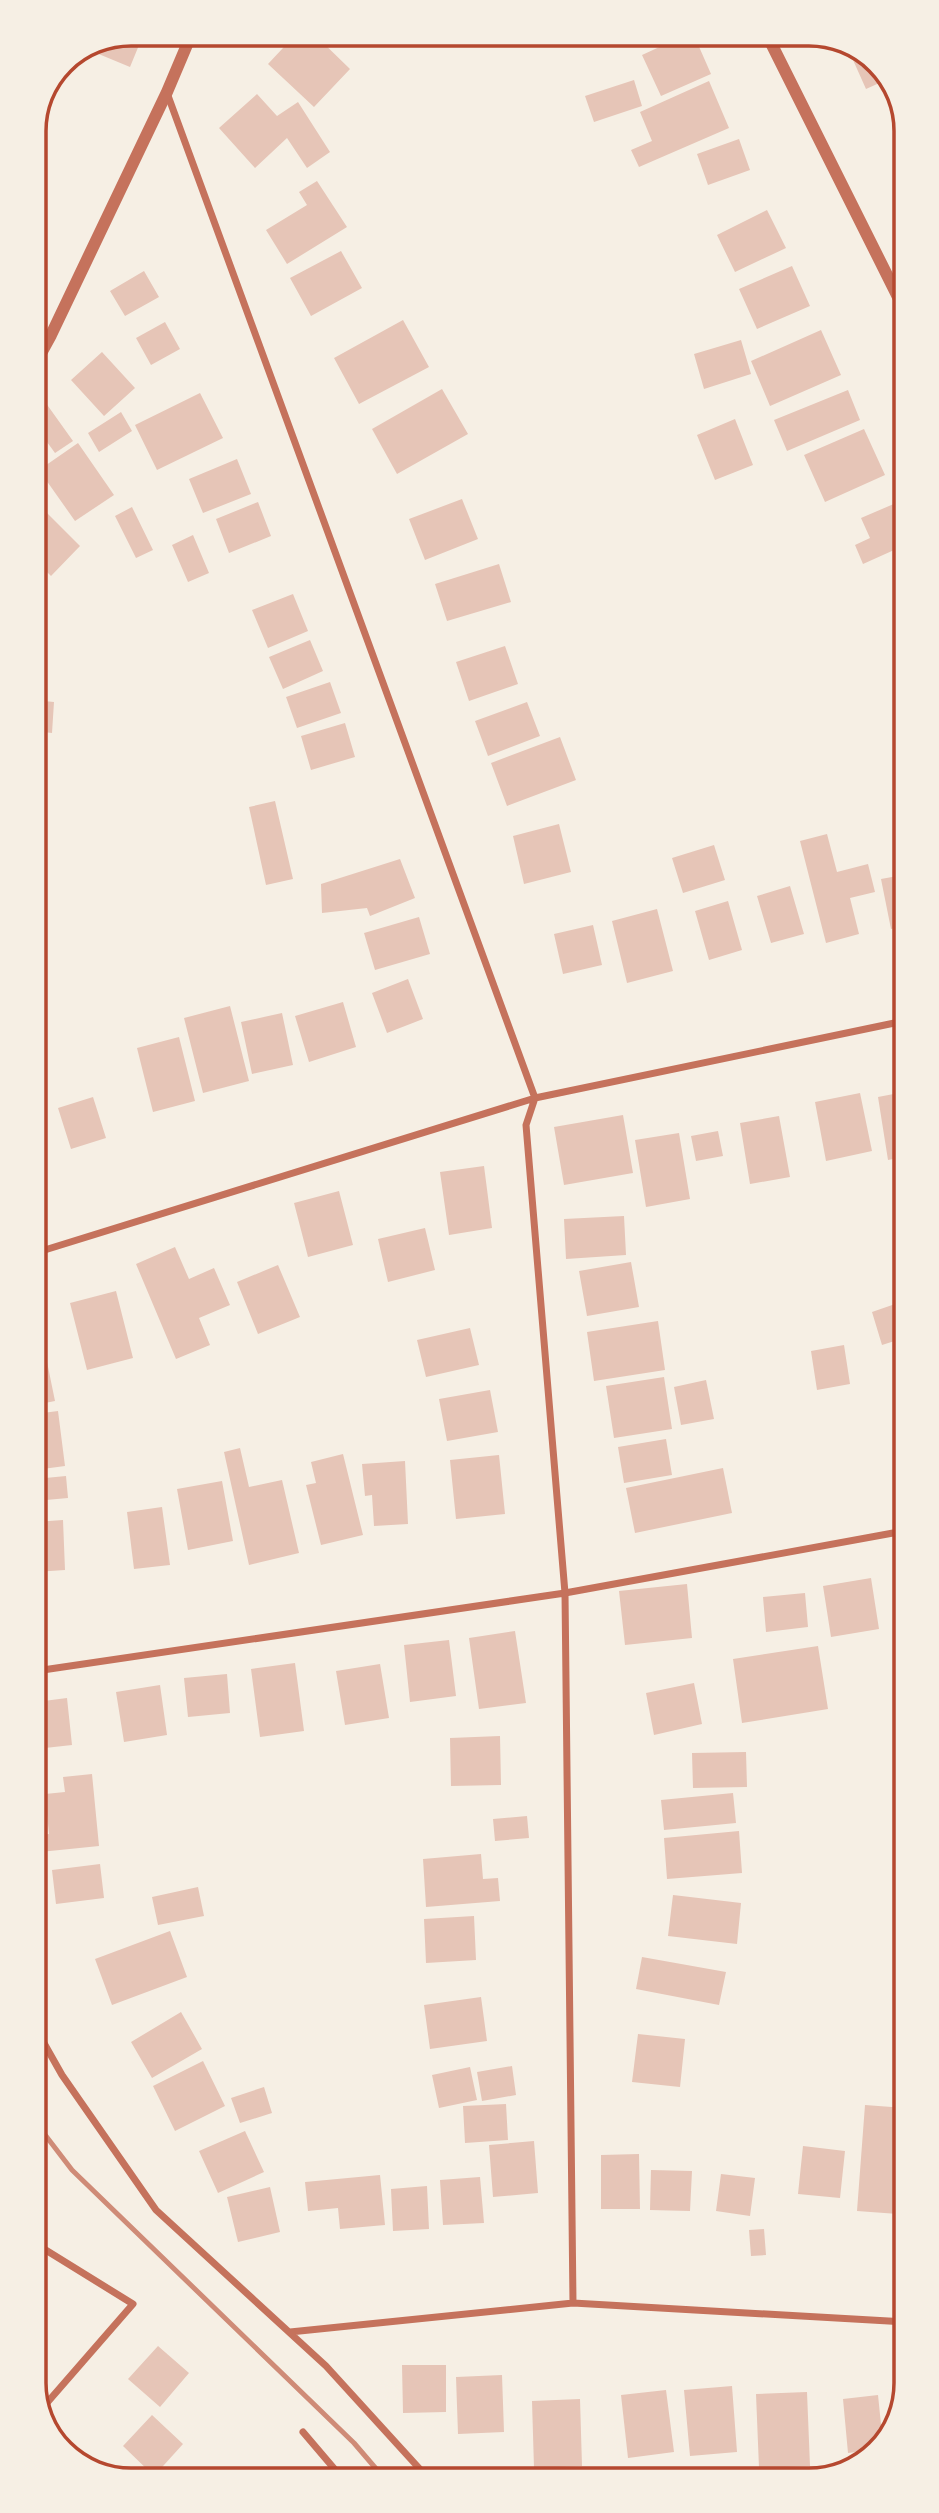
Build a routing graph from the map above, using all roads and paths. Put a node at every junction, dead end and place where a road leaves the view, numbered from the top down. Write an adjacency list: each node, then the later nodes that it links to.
1 (186, 46): 3 (street)
2 (772, 46): 4 (street)
3 (167, 92): 5 (street); 7 (street)
4 (894, 289)
5 (46, 344)
6 (894, 1023): 7 (street)
7 (535, 1098): 8 (street); 10 (street)
8 (46, 1250)
9 (894, 1533): 10 (street)
10 (565, 1593): 11 (street); 14 (street)
11 (46, 1670)
12 (46, 2047): 16 (street)
13 (46, 2248): 17 (street)
14 (573, 2303): 15 (street); 16 (street)
15 (894, 2321)
16 (290, 2332): 20 (street)
17 (47, 2402)
18 (303, 2432): 19 (street)
19 (333, 2467)
20 (418, 2467)

